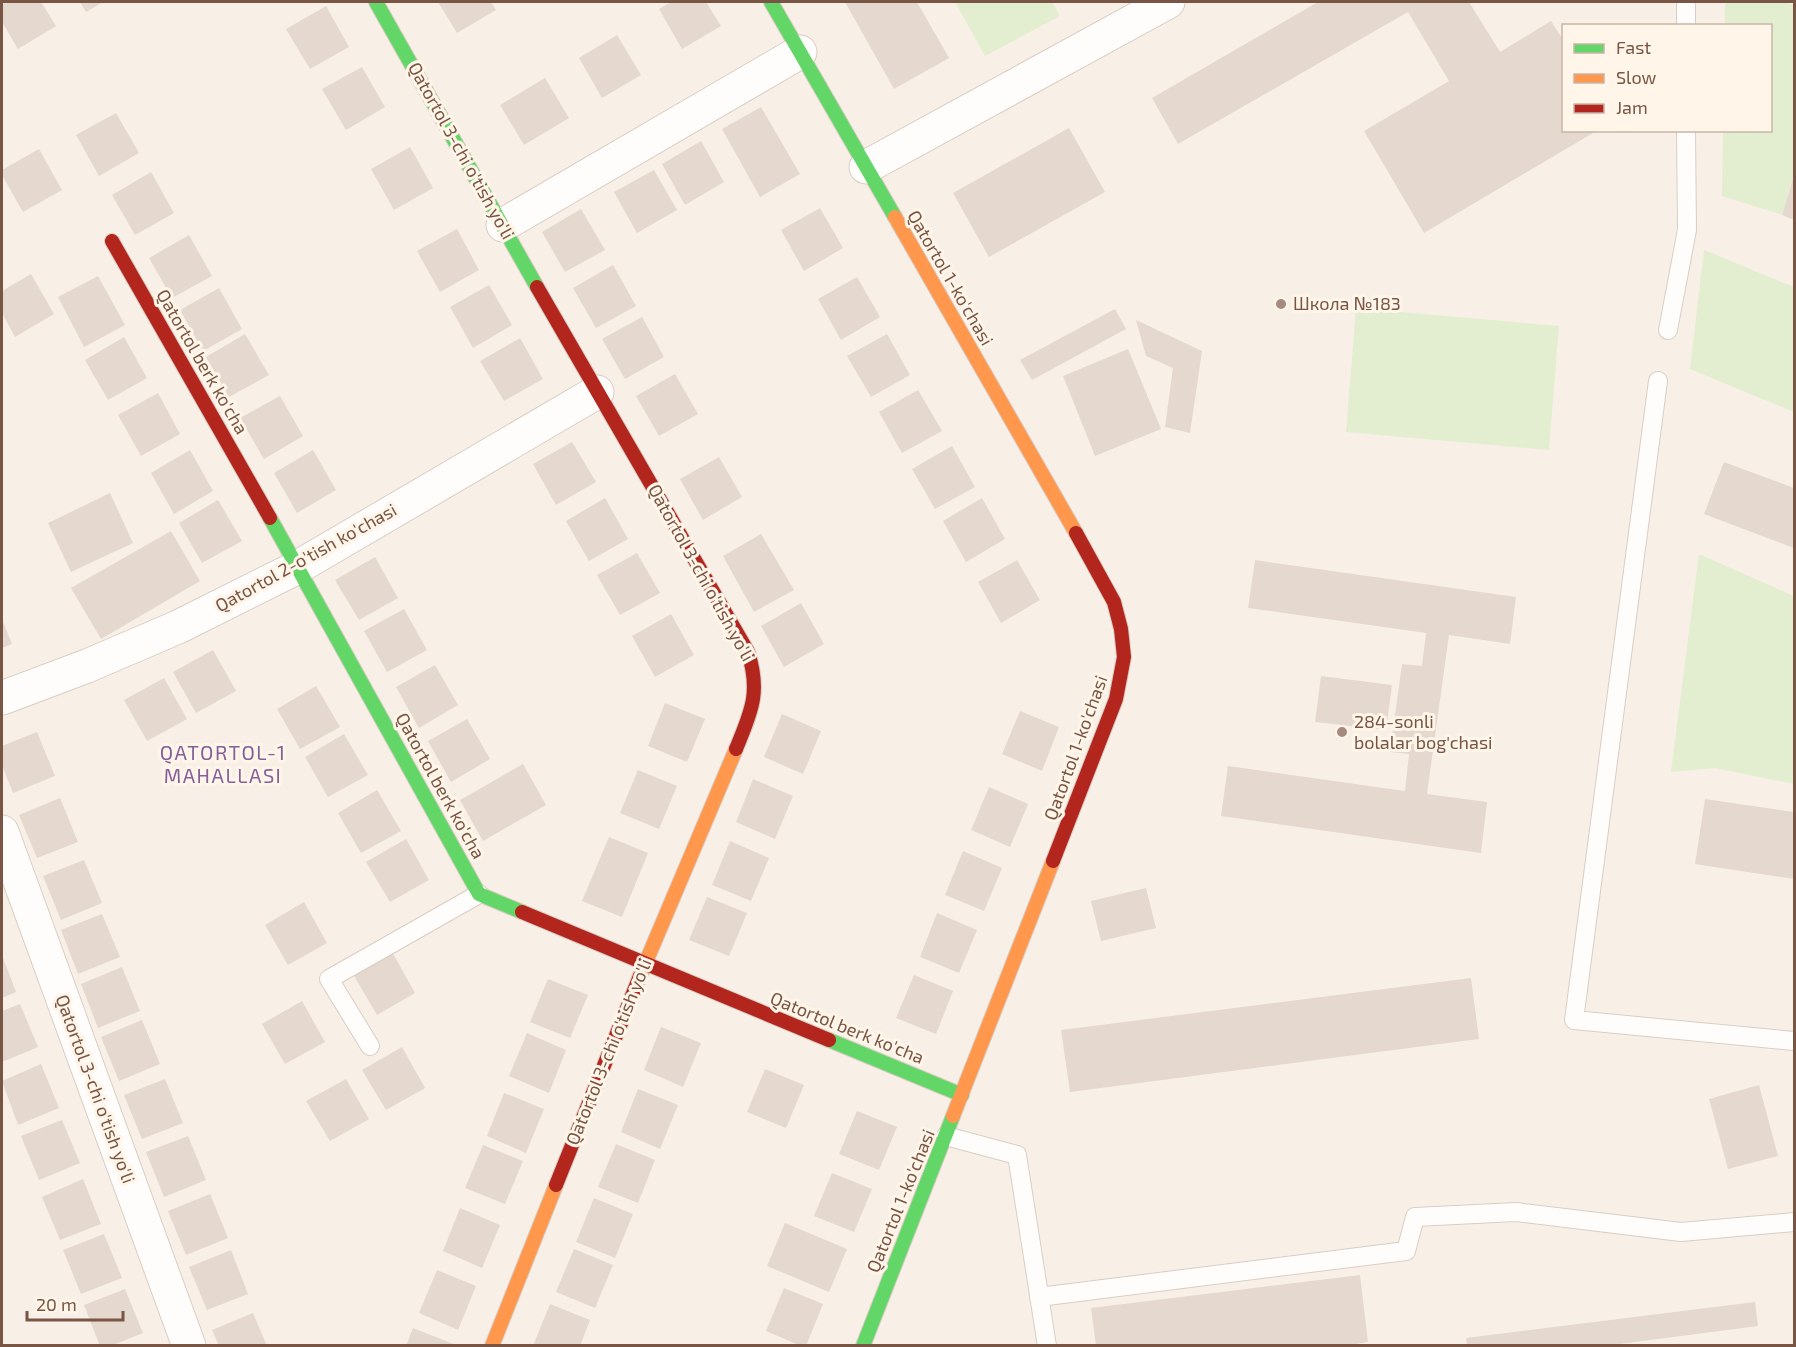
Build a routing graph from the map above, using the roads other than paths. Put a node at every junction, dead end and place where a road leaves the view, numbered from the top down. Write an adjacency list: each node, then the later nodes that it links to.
1 (376, 2): 9 (street, Qatortol 3-chi o'tish yo'li)
2 (771, 2): 6 (street, Qatortol 1-ko'chasi)
3 (1168, 2): 8 (street)
4 (1686, 2): 5 (lane)
5 (1686, 24)
6 (800, 52): 8 (street, Qatortol 1-ko'chasi); 9 (street)
7 (1686, 132): 11 (lane)
8 (866, 167): 21 (street, Qatortol 1-ko'chasi)
9 (503, 225): 13 (street, Qatortol 3-chi o'tish yo'li)
10 (112, 241): 14 (street, Qatortol berk ko'cha)
11 (1668, 330)
12 (1658, 381): 19 (lane)
13 (597, 392): 14 (street, Qatortol 2-o'tish ko'chasi); 18 (street, Qatortol 3-chi o'tish yo'li)
14 (298, 567): 15 (street, Qatortol 2-o'tish ko'chasi); 17 (street, Qatortol berk ko'cha)
15 (2, 698)
16 (2, 832): 25 (street, Qatortol 3-chi o'tish yo'li)
17 (479, 894): 18 (street, Qatortol berk ko'cha); 20 (lane)
18 (645, 964): 21 (street, Qatortol berk ko'cha); 26 (street, Qatortol 3-chi o'tish yo'li)
19 (1794, 1041)
20 (370, 1046)
21 (962, 1095): 22 (street, Qatortol 1-ko'chasi)
22 (946, 1136): 24 (lane); 27 (street, Qatortol 1-ko'chasi)
23 (1794, 1222): 24 (lane)
24 (1039, 1296): 28 (lane)
25 (189, 1346)
26 (492, 1346)
27 (863, 1346)
28 (1047, 1346)

